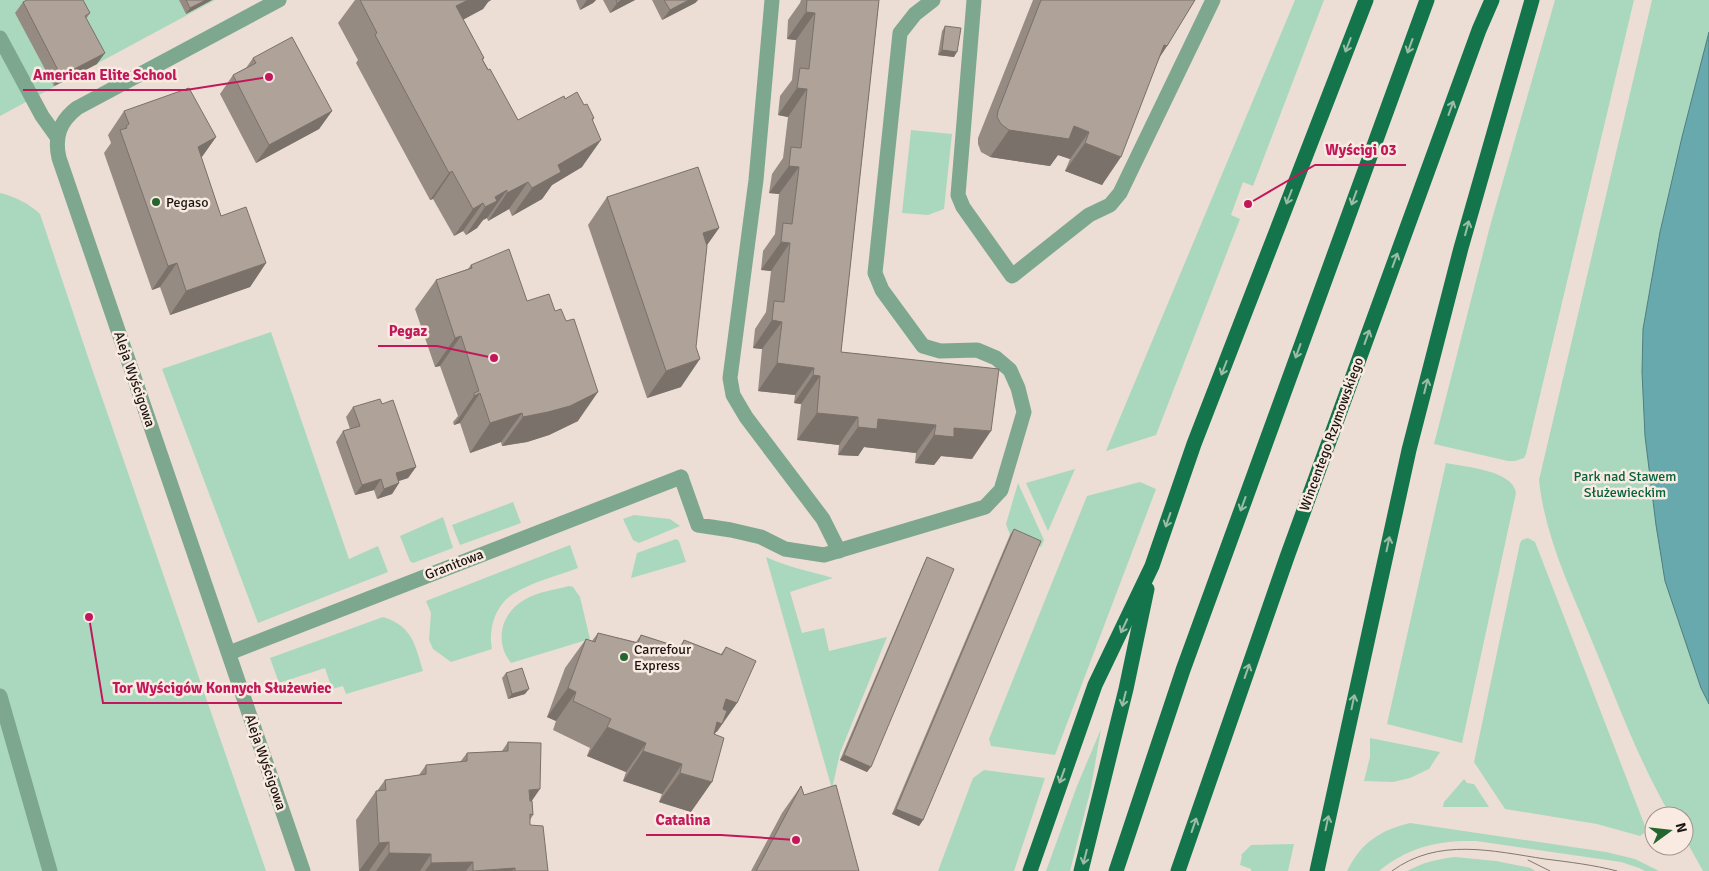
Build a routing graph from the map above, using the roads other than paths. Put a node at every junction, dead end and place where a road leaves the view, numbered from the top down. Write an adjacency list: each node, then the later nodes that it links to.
1 (279, 0): 11 (street)
2 (772, 0): 12 (street)
3 (933, 0): 12 (street)
4 (974, 0): 5 (street)
5 (1213, 0)
6 (1366, 0): 13 (main road, one-way to 13)
7 (1426, 0): 20 (main road, one-way to 20)
8 (1492, 0): 21 (main road, Wincentego Rzymowskiego, one-way to 8)
9 (1532, 0): 22 (main road, one-way to 9)
10 (0, 38): 11 (street)
11 (57, 137): 14 (street, Aleja Wyścigowa)
12 (838, 551): 14 (street, Granitowa)
13 (1152, 566): 18 (main road, one-way to 18); 19 (main road, one-way to 19)
14 (228, 653): 17 (street, Aleja Wyścigowa)
15 (0, 696): 16 (street)
16 (50, 871)
17 (303, 871)
18 (1030, 871)
19 (1081, 871)
20 (1116, 871)
21 (1178, 871)
22 (1317, 871)

